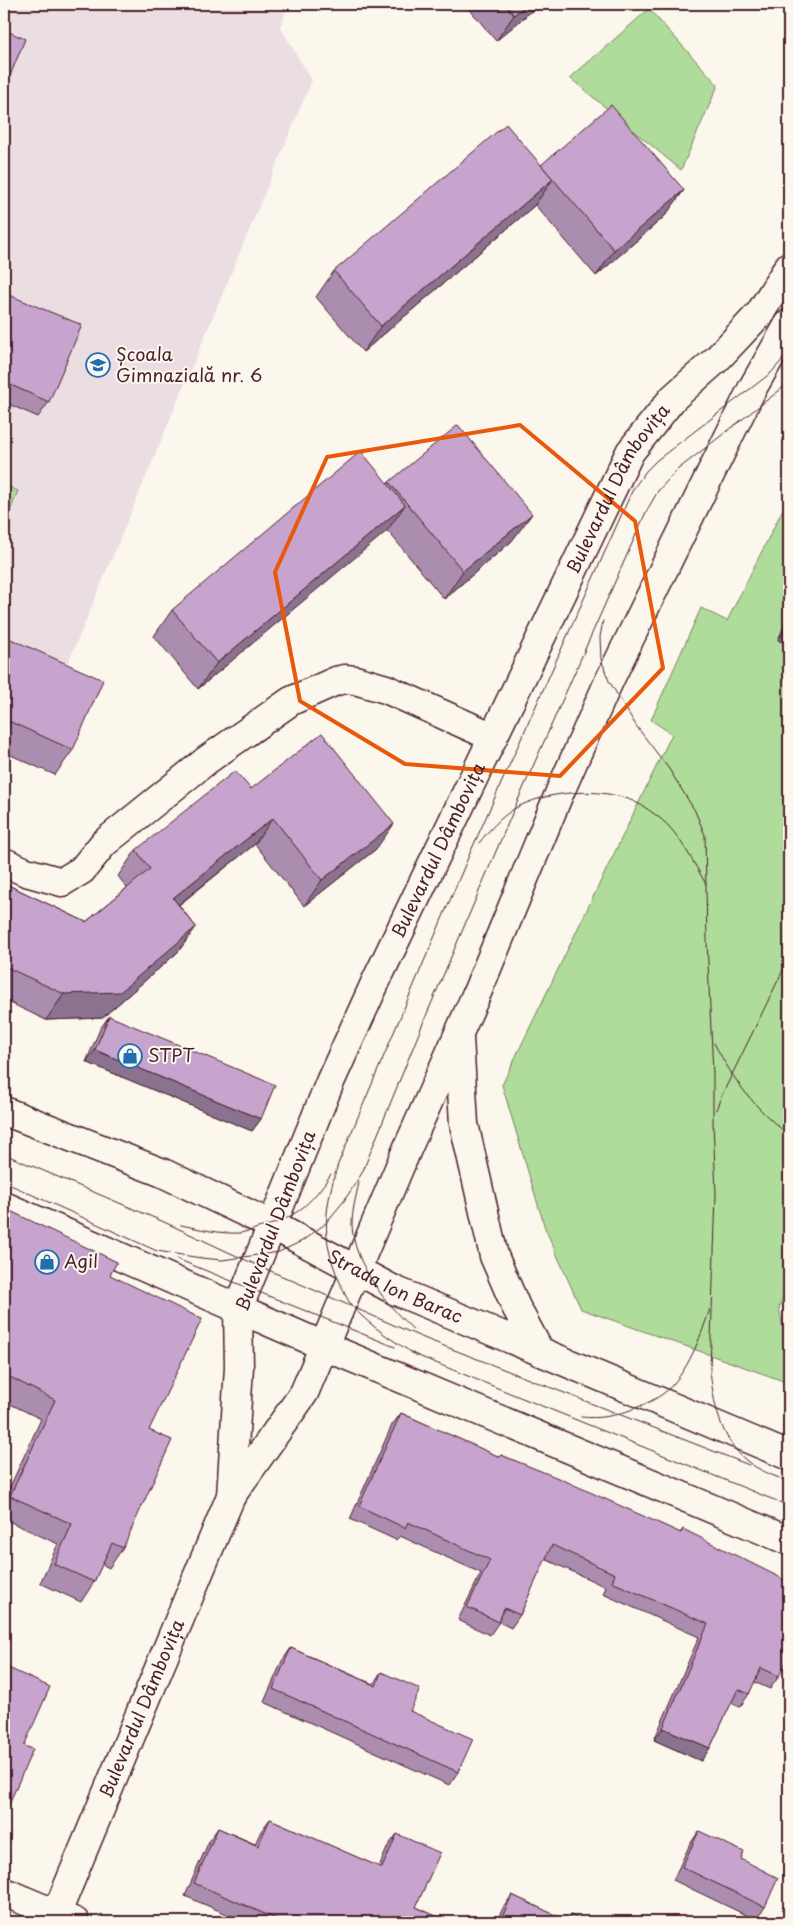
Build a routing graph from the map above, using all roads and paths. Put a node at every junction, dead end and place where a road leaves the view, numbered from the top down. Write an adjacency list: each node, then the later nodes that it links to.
1 (789, 266): 3 (street, Bulevardul Dâmbovița)
2 (789, 324): 5 (street, Bulevardul Dâmbovița)
3 (494, 737): 4 (street); 8 (street, Bulevardul Dâmbovița)
4 (4, 862)
5 (459, 1034): 9 (street, Bulevardul Dâmbovița); 12 (street)
6 (4, 1111): 8 (street, Strada Ion Barac)
7 (4, 1206): 10 (street)
8 (272, 1225): 9 (street, Strada Ion Barac); 10 (street, Bulevardul Dâmbovița)
9 (357, 1270): 11 (street, Bulevardul Dâmbovița); 12 (street, Strada Ion Barac)
10 (238, 1309): 11 (street); 14 (street, Bulevardul Dâmbovița)
11 (324, 1346): 14 (street, Bulevardul Dâmbovița); 15 (street)
12 (540, 1352): 13 (street, Strada Ion Barac)
13 (789, 1456)
14 (231, 1496): 17 (street, Bulevardul Dâmbovița)
15 (789, 1541)
16 (4, 1892): 17 (street)
17 (61, 1920)

